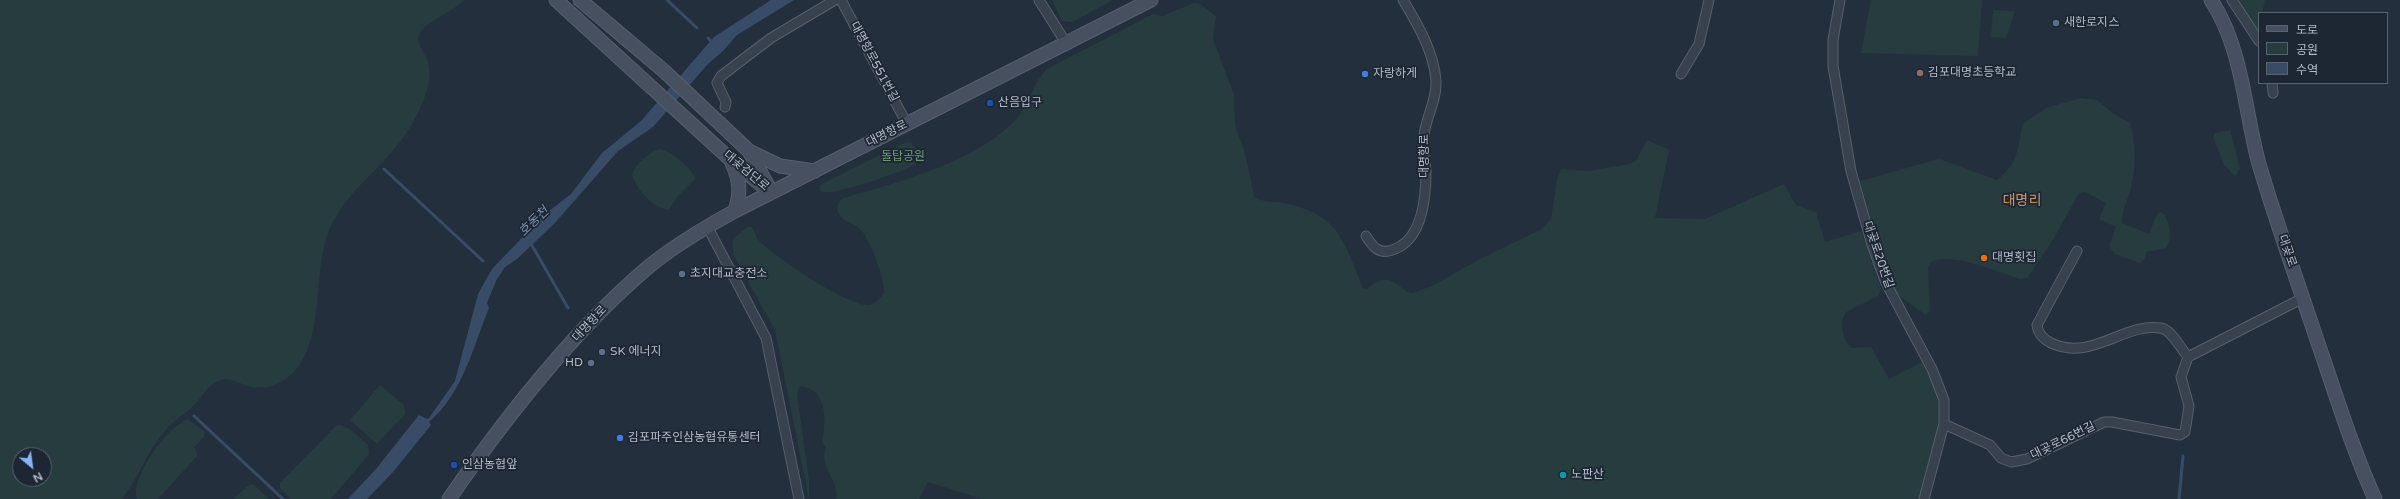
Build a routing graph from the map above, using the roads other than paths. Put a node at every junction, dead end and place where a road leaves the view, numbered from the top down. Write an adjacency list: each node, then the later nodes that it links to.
1 (556, 0): 20 (main road, 대곶검단로)
2 (580, 0): 19 (main road, 대곶검단로)
3 (835, 0): 17 (street)
4 (841, 0): 18 (street, 대명항로551번길)
5 (1039, 0): 13 (street)
6 (1151, 0): 13 (main road, 대명항로)
7 (1403, 0): 25 (street, 대명항로)
8 (1709, 0): 14 (street)
9 (1840, 0): 29 (street, 대곶로20번길)
10 (2211, 0): 27 (main road, 대곶로)
11 (2232, 0): 12 (street)
12 (2258, 39)
13 (1066, 43): 18 (main road, 대명항로)
14 (1682, 74)
15 (2272, 84): 16 (street)
16 (2273, 93)
17 (725, 107)
18 (907, 124): 21 (main road, 대명항로)
19 (749, 151): 21 (main road); 22 (main road, 대곶검단로)
20 (731, 160): 22 (main road, 대곶검단로); 23 (main road)
21 (817, 171): 22 (main road, 대명항로)
22 (771, 193): 23 (main road, 대명항로)
23 (735, 211): 24 (main road, 대명항로)
24 (708, 226): 30 (main road, 대명항로); 31 (street)
25 (1366, 236)
26 (2077, 251): 28 (street)
27 (2303, 298): 28 (street); 33 (main road, 대곶로)
28 (2188, 357): 29 (street, 대곶로66번길)
29 (1944, 424): 32 (street, 대곶로20번길)
30 (449, 499)
31 (799, 499)
32 (1924, 499)
33 (2375, 499)

